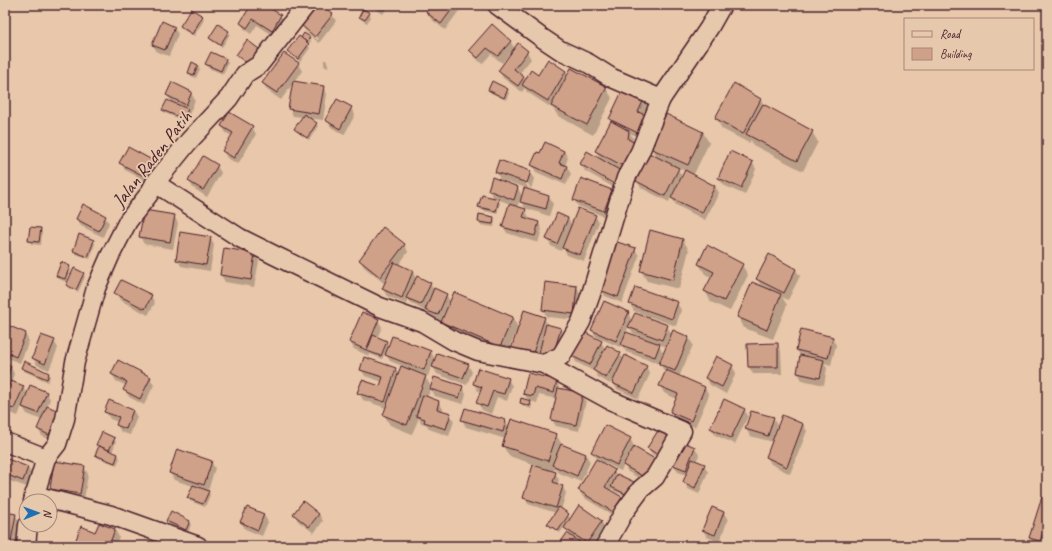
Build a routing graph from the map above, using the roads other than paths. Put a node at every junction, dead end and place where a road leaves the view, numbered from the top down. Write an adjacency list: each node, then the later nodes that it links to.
1 (306, 5): 5 (street, Jalan Raden Patih)
2 (497, 5): 4 (street)
3 (722, 5): 4 (street)
4 (661, 98): 6 (street)
5 (155, 183): 6 (street); 8 (street, Jalan Raden Patih)
6 (544, 364): 14 (street)
7 (5, 442): 8 (street)
8 (46, 458): 9 (street, Jalan Raden Patih)
9 (35, 493)
10 (58, 503): 13 (street)
11 (27, 533): 12 (street)
12 (26, 546)
13 (198, 546)
14 (605, 546)

